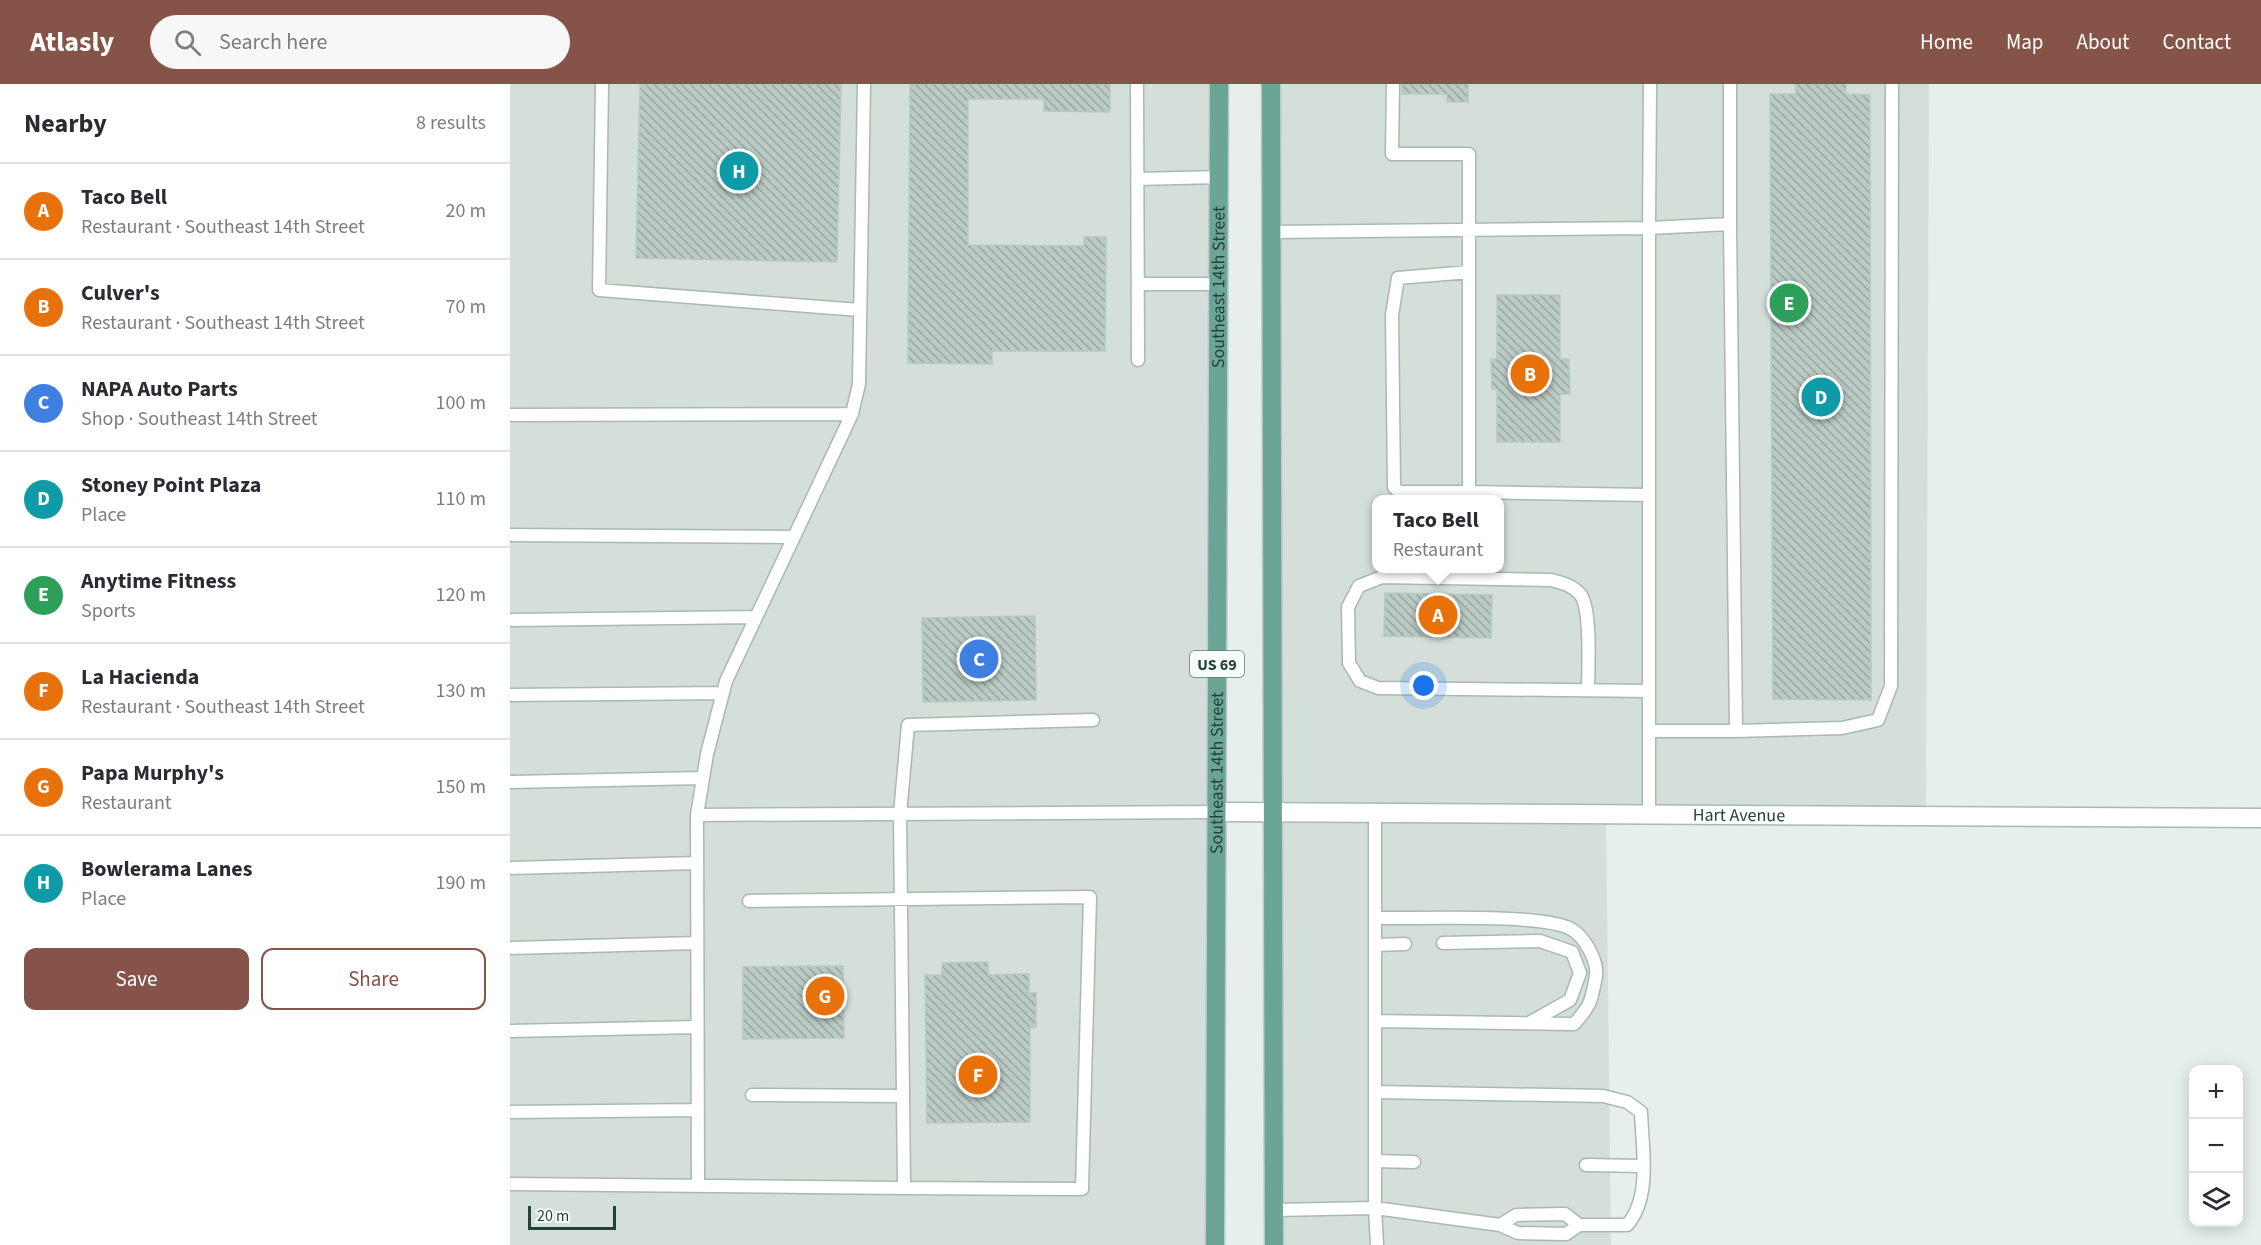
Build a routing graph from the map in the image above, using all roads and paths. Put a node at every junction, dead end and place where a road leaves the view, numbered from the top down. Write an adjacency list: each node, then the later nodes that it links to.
1 (602, 84): 19 (lane)
2 (864, 84): 19 (lane)
3 (1137, 84): 11 (lane)
4 (1219, 84): 10 (main road, Southeast 14th Street / US 69)
5 (1271, 84): 15 (main road)
6 (1393, 84): 14 (lane)
7 (1650, 84): 13 (lane)
8 (1730, 84): 12 (lane)
9 (1892, 84): 35 (lane)
10 (1219, 177): 11 (lane); 18 (main road, Southeast 14th Street / US 69)
11 (1137, 179): 17 (lane)
12 (1730, 224): 13 (lane); 35 (lane)
13 (1649, 228): 14 (lane); 24 (lane)
14 (1469, 230): 15 (lane); 16 (lane)
15 (1271, 232): 39 (main road)
16 (1469, 272): 23 (lane); 23 (lane)
17 (1137, 284): 18 (lane); 20 (lane)
18 (1218, 284): 38 (main road, Southeast 14th Street / US 69)
19 (860, 310): 21 (lane)
20 (1137, 360)
21 (852, 414): 22 (lane); 26 (lane)
22 (510, 416)
23 (1469, 492): 24 (lane)
24 (1649, 495): 30 (lane)
25 (510, 535): 26 (lane)
26 (793, 537): 27 (lane)
27 (756, 617): 28 (lane); 31 (lane)
28 (510, 620)
29 (1588, 690): 29 (lane); 30 (lane)
30 (1649, 691): 34 (lane)
31 (723, 693): 32 (lane); 36 (lane)
32 (510, 695)
33 (1093, 720): 41 (lane)
34 (1649, 731): 35 (lane); 42 (lane)
35 (1736, 731)
36 (703, 778): 37 (lane); 43 (lane)
37 (510, 782)
38 (1217, 812): 39 (street, Hart Avenue); 41 (lane); 75 (main road, Southeast 14th Street / US 69)
39 (1273, 812): 40 (street, Hart Avenue); 72 (main road)
40 (1375, 813): 42 (street, Hart Avenue); 49 (lane)
41 (900, 814): 43 (lane); 47 (lane)
42 (1649, 814): 44 (street, Hart Avenue)
43 (697, 815): 45 (lane)
44 (2261, 818)
45 (697, 863): 46 (lane); 50 (lane)
46 (510, 868)
47 (901, 899): 48 (lane); 61 (lane); 70 (lane)
48 (749, 901)
49 (1375, 918): 53 (lane); 56 (lane)
50 (697, 942): 54 (lane); 57 (lane)
51 (1443, 943): 56 (lane)
52 (1405, 944): 53 (lane)
53 (1375, 945): 55 (lane)
54 (510, 948)
55 (1375, 1021): 56 (lane); 59 (lane)
56 (1528, 1023)
57 (697, 1027): 58 (lane); 62 (lane)
58 (510, 1030)
59 (1375, 1092): 64 (lane); 67 (lane)
60 (752, 1095): 61 (lane)
61 (903, 1096): 70 (lane)
62 (697, 1110): 63 (lane); 69 (lane)
63 (510, 1112)
64 (1375, 1161): 65 (lane); 71 (lane)
65 (1414, 1162)
66 (1586, 1165): 67 (lane)
67 (1642, 1166): 74 (lane)
68 (510, 1184): 69 (lane)
69 (698, 1186): 70 (lane)
70 (904, 1188)
71 (1375, 1208): 72 (lane); 73 (lane); 77 (lane)
72 (1274, 1210): 76 (main road)
73 (1500, 1225): 74 (lane); 74 (lane)
74 (1579, 1225)
75 (1215, 1245)
76 (1274, 1245)
77 (1377, 1245)

